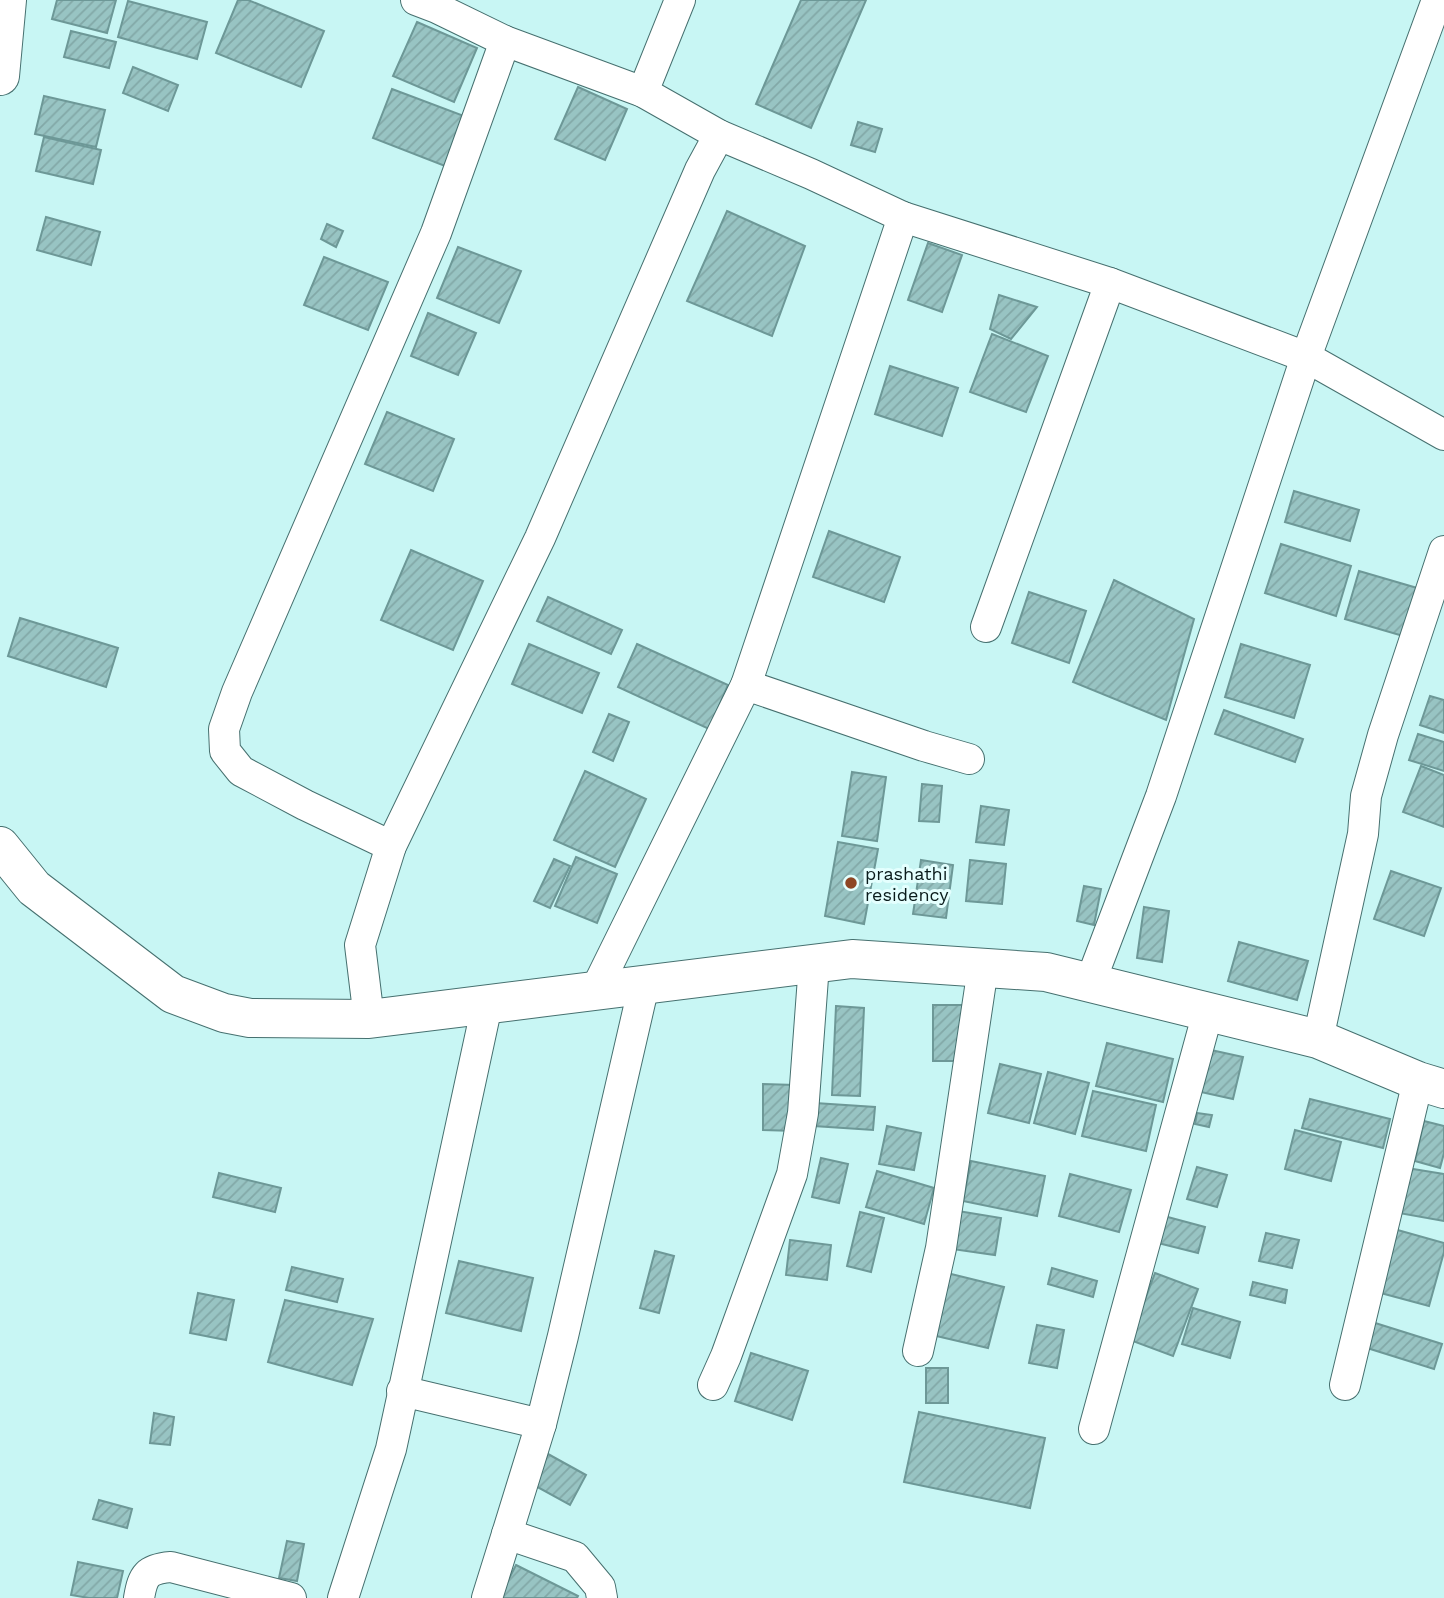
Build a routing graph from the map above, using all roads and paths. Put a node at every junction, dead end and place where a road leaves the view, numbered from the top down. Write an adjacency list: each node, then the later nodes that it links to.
1 (7, 0): 6 (street)
2 (680, 0): 7 (street)
3 (1437, 0): 11 (street)
4 (431, 3): 5 (street)
5 (505, 41): 7 (street); 18 (street)
6 (0, 76)
7 (643, 92): 8 (street)
8 (719, 135): 9 (street); 18 (street)
9 (903, 217): 10 (street); 15 (street)
10 (1110, 283): 11 (street); 14 (street)
11 (1306, 357): 12 (street); 21 (street)
12 (1444, 435)
13 (1444, 551): 27 (street)
14 (986, 627)
15 (746, 685): 16 (street); 23 (street)
16 (969, 759)
17 (0, 846): 26 (street)
18 (391, 846): 26 (street)
19 (814, 964): 20 (street); 22 (street); 30 (street)
20 (983, 968): 21 (street); 29 (street)
21 (1090, 983): 25 (street)
22 (643, 985): 23 (street); 33 (street)
23 (595, 991): 24 (street)
24 (487, 1005): 26 (street); 32 (street)
25 (1208, 1012): 27 (street); 34 (street)
26 (369, 1019)
27 (1318, 1039): 28 (street)
28 (1431, 1085): 31 (street)
29 (918, 1351)
30 (713, 1385)
31 (1345, 1385)
32 (402, 1391): 33 (street); 38 (street)
33 (541, 1424): 35 (street)
34 (1094, 1429)
35 (507, 1534): 39 (street); 40 (street)
36 (139, 1598): 37 (street)
37 (291, 1598)
38 (343, 1598)
39 (487, 1598)
40 (602, 1598)

